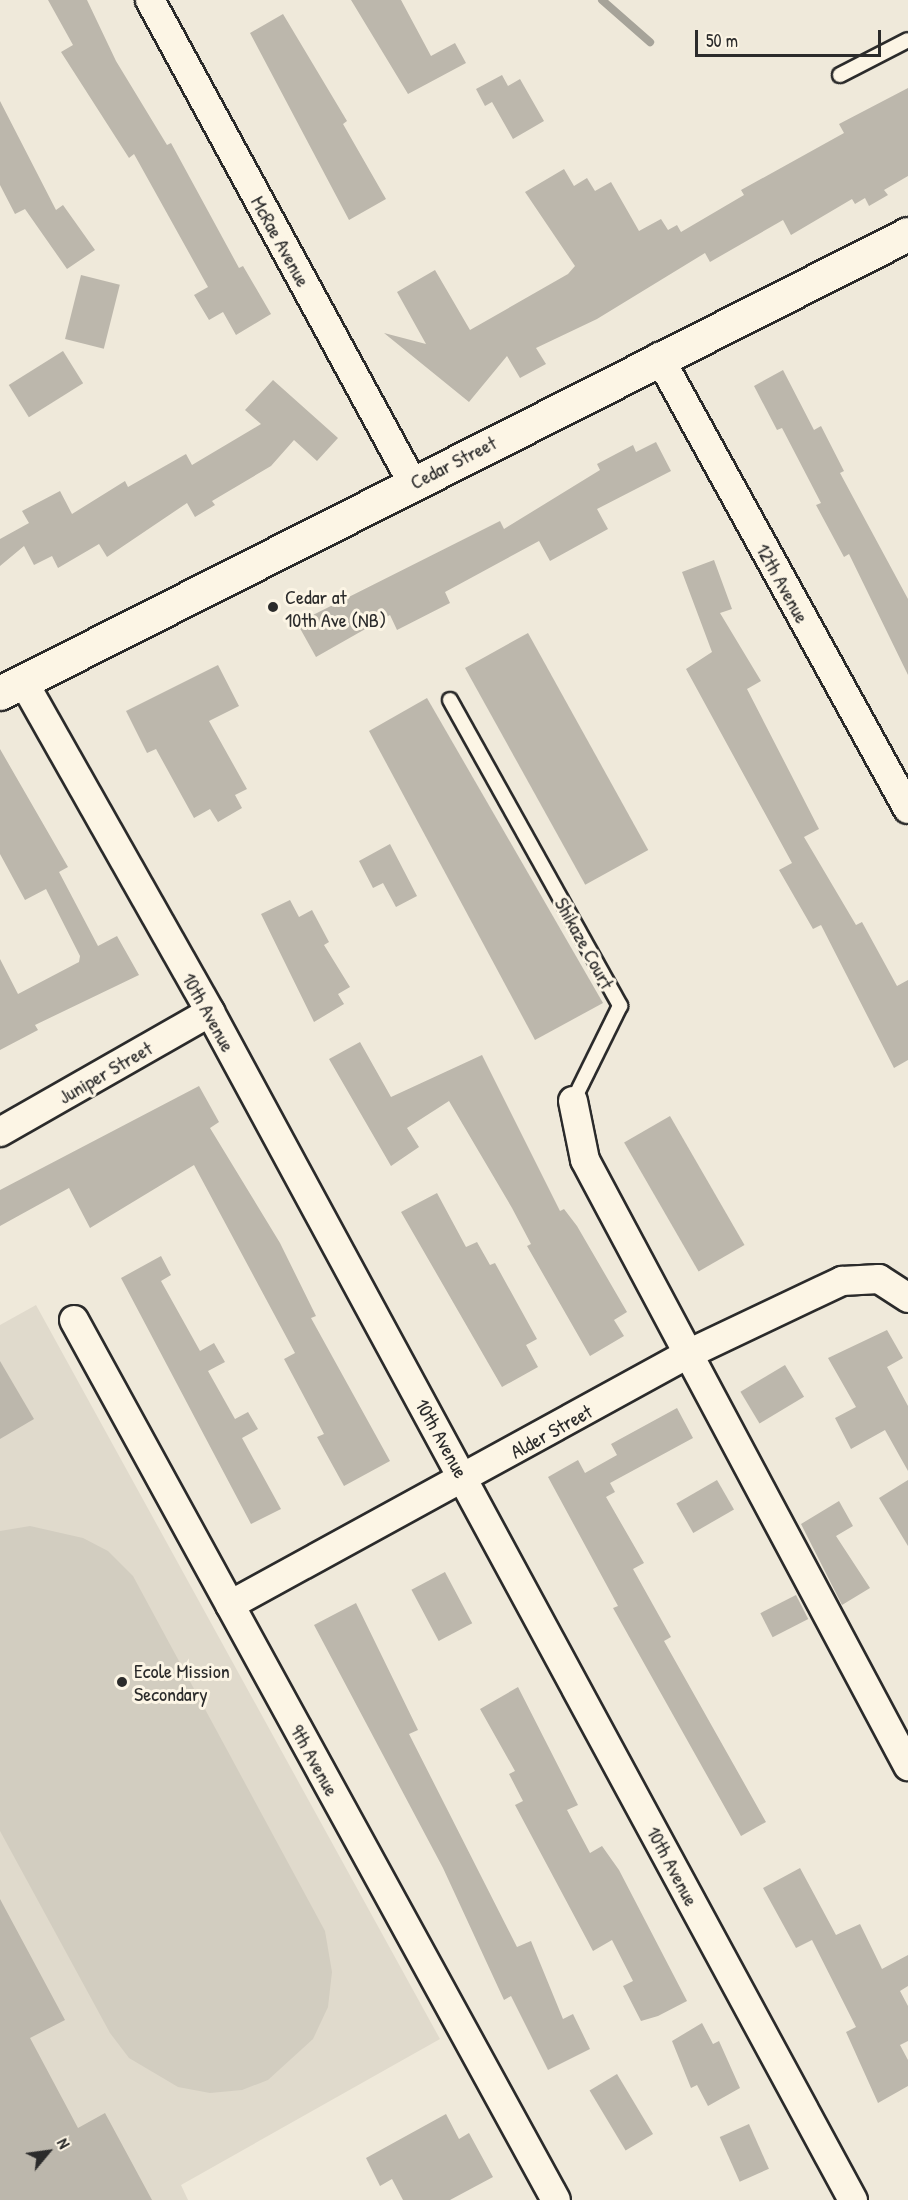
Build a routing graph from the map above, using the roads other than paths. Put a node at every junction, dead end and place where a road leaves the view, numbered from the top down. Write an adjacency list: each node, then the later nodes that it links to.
1 (150, 0): 6 (street, McRae Avenue)
2 (908, 40): 3 (lane)
3 (840, 75)
4 (908, 234): 5 (main road, Cedar Street)
5 (658, 357): 6 (main road, Cedar Street); 9 (street, 12th Avenue)
6 (412, 482): 7 (main road, Cedar Street)
7 (11, 687): 10 (street, 10th Avenue)
8 (450, 700): 11 (lane, Shikaze Court)
9 (908, 809)
10 (210, 1012): 12 (street, Juniper Street); 16 (street, 10th Avenue)
11 (573, 1101): 15 (street, Shikaze Court)
12 (0, 1132)
13 (908, 1298): 15 (street, Alder Street)
14 (74, 1320): 17 (street, 9th Avenue)
15 (686, 1355): 16 (street, Alder Street); 18 (street, Shikaze Court)
16 (464, 1479): 17 (street, Alder Street); 20 (street, 10th Avenue)
17 (230, 1605): 19 (street, 9th Avenue)
18 (908, 1767)
19 (556, 2200)
20 (854, 2200)

